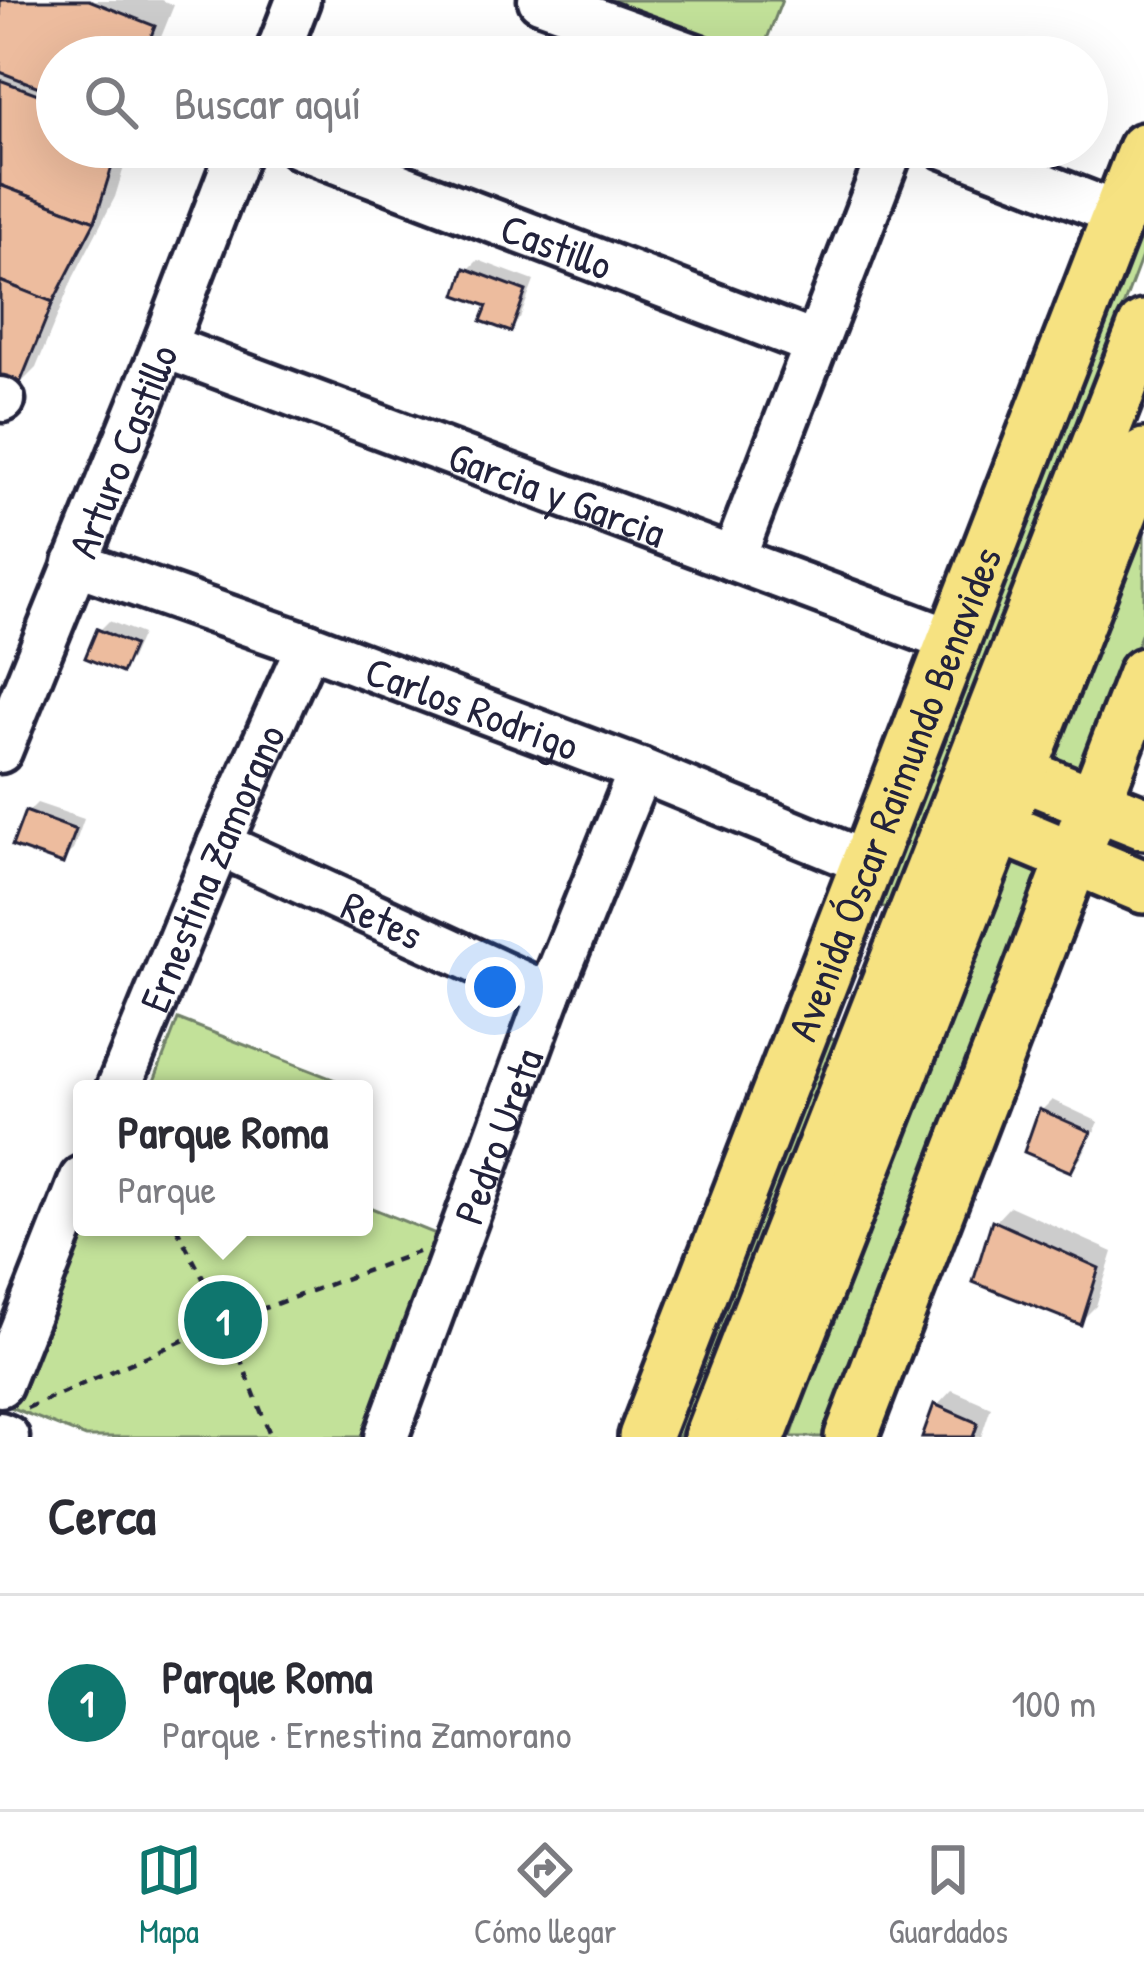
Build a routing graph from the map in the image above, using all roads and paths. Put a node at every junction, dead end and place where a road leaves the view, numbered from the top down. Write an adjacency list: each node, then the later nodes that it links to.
1 (298, 0): 3 (street)
2 (540, 0): 4 (street)
3 (284, 36)
4 (640, 36)
5 (1144, 149): 10 (main road, Avenida Óscar Raimundo Benavides)
6 (232, 168): 13 (street, Arturo Castillo)
7 (354, 168): 12 (street, Castillo)
8 (884, 168): 12 (street)
9 (999, 168): 10 (street)
10 (1118, 214): 17 (main road, Avenida Óscar Raimundo Benavides)
11 (1144, 327): 37 (main road, Avenida Óscar Raimundo Benavides)
12 (816, 344): 15 (street)
13 (164, 346): 15 (street, Garcia y Garcia); 16 (street, Arturo Castillo)
14 (1144, 455): 22 (main road)
15 (733, 559): 17 (street, Garcia y Garcia)
16 (75, 563): 18 (street, Carlos Rodrigo); 20 (street, Arturo Castillo)
17 (950, 640): 28 (main road, Avenida Óscar Raimundo Benavides)
18 (308, 645): 21 (street, Carlos Rodrigo); 26 (street, Ernestina Zamorano)
19 (1144, 674): 23 (main road)
20 (0, 751)
21 (640, 770): 28 (street, Carlos Rodrigo); 30 (street, Pedro Ureta)
22 (1021, 774): 23 (main road); 25 (main road)
23 (1095, 802): 24 (main road); 27 (main road)
24 (1144, 823)
25 (1000, 827): 27 (main road); 35 (main road)
26 (219, 844): 30 (street, Retes); 31 (street, Ernestina Zamorano)
27 (1073, 858): 29 (main road); 46 (main road)
28 (867, 863): 41 (main road, Avenida Óscar Raimundo Benavides)
29 (1144, 887)
30 (549, 995): 34 (street, Pedro Ureta)
31 (122, 1080)
32 (73, 1207): 38 (street)
33 (181, 1236): 36 (path)
34 (458, 1238): 36 (path); 40 (street, Pedro Ureta)
35 (806, 1315): 44 (main road); 45 (main road)
36 (226, 1322): 38 (path); 39 (path)
37 (742, 1357): 42 (main road); 43 (main road, Avenida Óscar Raimundo Benavides)
38 (7, 1417)
39 (271, 1437)
40 (386, 1437)
41 (645, 1437)
42 (701, 1437)
43 (710, 1437)
44 (759, 1437)
45 (781, 1437)
46 (851, 1437)

